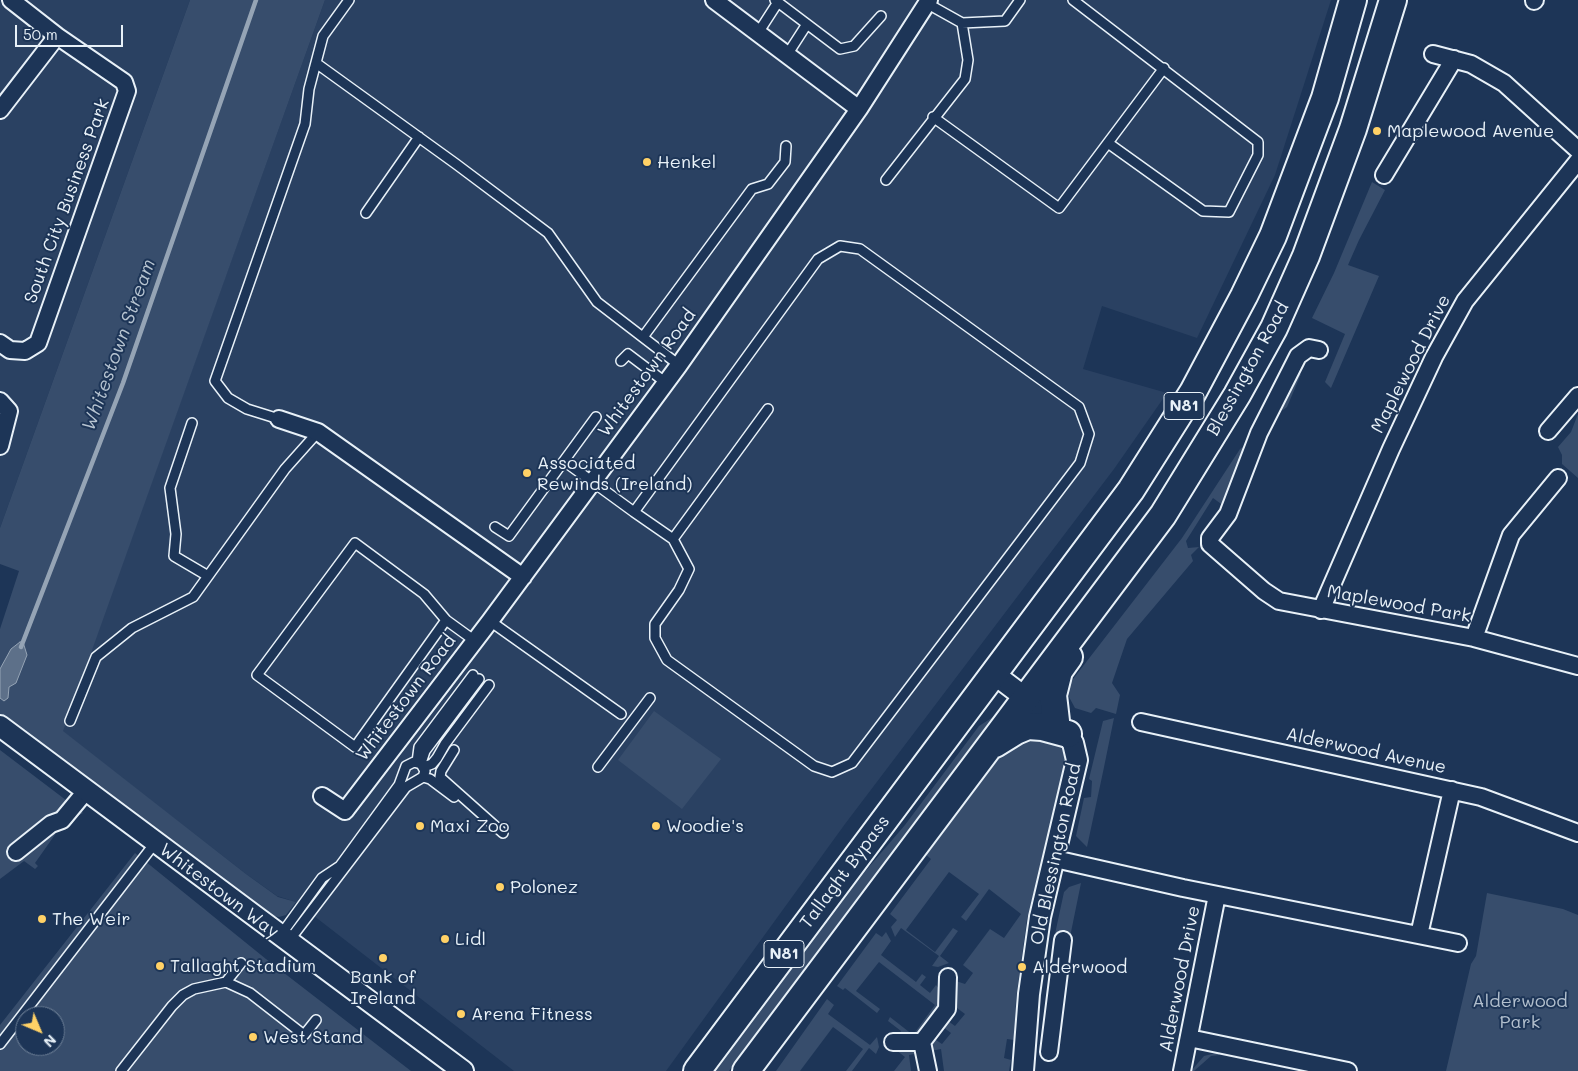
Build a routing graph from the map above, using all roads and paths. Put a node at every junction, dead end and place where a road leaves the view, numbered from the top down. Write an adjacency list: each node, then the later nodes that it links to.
1 (10, 0): 14 (street, South City Business Park)
2 (349, 0): 18 (lane)
3 (714, 0): 13 (street)
4 (1020, 0): 11 (lane)
5 (1073, 0): 19 (lane)
6 (1353, 0): 61 (main road, N81)
7 (1393, 0): 50 (main road, Blessington Road / N81)
8 (777, 1): 12 (lane); 13 (lane)
9 (928, 2): 11 (lane); 21 (street, Whitestown Road)
10 (881, 16): 12 (lane)
11 (962, 23): 22 (lane)
12 (807, 24): 16 (lane)
13 (758, 33): 16 (street)
14 (57, 36): 20 (street); 32 (street, South City Business Park)
15 (1433, 54): 17 (street)
16 (787, 55): 21 (street)
17 (1454, 59): 26 (street); 28 (street)
18 (316, 63): 23 (lane); 41 (lane)
19 (1164, 68): 24 (lane); 24 (lane)
20 (0, 110)
21 (859, 110): 35 (street, Whitestown Road)
22 (933, 117): 24 (lane); 29 (lane)
23 (419, 137): 30 (lane); 31 (lane)
24 (1108, 143)
25 (786, 146): 31 (lane)
26 (1578, 150)
27 (1578, 161): 55 (street, Maplewood Drive)
28 (1384, 175)
29 (886, 180)
30 (366, 213)
31 (643, 337): 35 (lane)
32 (0, 342)
33 (1318, 350): 55 (street, Maplewood Park)
34 (621, 361): 36 (lane)
35 (679, 365): 36 (street, Whitestown Road)
36 (666, 382): 48 (street, Whitestown Road)
37 (1578, 396): 43 (street)
38 (0, 401): 45 (street)
39 (768, 409): 52 (lane)
40 (596, 417): 46 (lane)
41 (279, 419): 44 (street)
42 (192, 423): 53 (lane)
43 (1548, 431)
44 (318, 432): 53 (lane); 54 (street)
45 (0, 446)
46 (564, 461): 48 (lane); 51 (lane)
47 (1558, 478): 58 (street)
48 (592, 483): 49 (lane); 54 (street, Whitestown Road)
49 (634, 512): 52 (lane); 52 (lane)
50 (1163, 515): 65 (main road, Blessington Road / N81); 70 (main road)
51 (495, 527)
52 (673, 539)
53 (208, 576): 67 (lane)
54 (522, 577): 57 (street, Whitestown Road)
55 (1321, 610): 58 (street, Maplewood Park)
56 (446, 620): 56 (lane); 59 (lane)
57 (490, 621): 59 (street, Whitestown Road); 66 (lane)
58 (1474, 638): 60 (street, Maplewood Park)
59 (475, 641): 78 (street, Whitestown Road)
60 (1578, 666)
61 (994, 674): 65 (street); 102 (main road, Tallaght Bypass / N81)
62 (476, 677): 73 (lane)
63 (489, 685): 73 (lane)
64 (650, 698): 74 (lane)
65 (1025, 698): 70 (street); 72 (main road, N81)
66 (622, 714)
67 (70, 721)
68 (1141, 722): 76 (street, Alderwood Avenue)
69 (0, 726): 77 (street, Whitestown Way)
70 (1062, 728): 72 (main road); 82 (street, Old Blessington Road)
71 (454, 750): 75 (lane)
72 (985, 751): 91 (main road, N81)
73 (420, 764): 75 (lane); 85 (lane)
74 (598, 767)
75 (424, 777): 85 (lane)
76 (1452, 790): 79 (street, Alderwood Avenue); 84 (street)
77 (86, 791): 80 (street, Whitestown Way); 81 (street)
78 (322, 796)
79 (1578, 833)
80 (155, 843): 85 (street, Whitestown Way); 98 (lane)
81 (16, 852)
82 (1055, 859): 83 (street); 92 (street, Old Blessington Road)
83 (1217, 895): 84 (street); 95 (street, Alderwood Drive)
84 (1418, 935): 87 (street)
85 (284, 939): 101 (street, Whitestown Way)
86 (1063, 940): 93 (street)
87 (1458, 943)
88 (241, 962): 90 (lane)
89 (948, 977): 97 (street)
90 (226, 982): 94 (lane); 100 (lane)
91 (809, 988): 103 (main road, N81); 104 (main road)
92 (1029, 994): 93 (street); 106 (street, Old Blessington Road)
93 (1055, 998): 99 (street)
94 (316, 1020)
95 (1189, 1038): 107 (street, Alderwood Drive); 108 (street)
96 (893, 1042): 97 (street)
97 (922, 1042): 105 (street)
98 (0, 1044)
99 (1048, 1052)
100 (121, 1071)
101 (464, 1071)
102 (697, 1071)
103 (746, 1071)
104 (763, 1071)
105 (928, 1071)
106 (1023, 1071)
107 (1182, 1071)
108 (1348, 1071)

